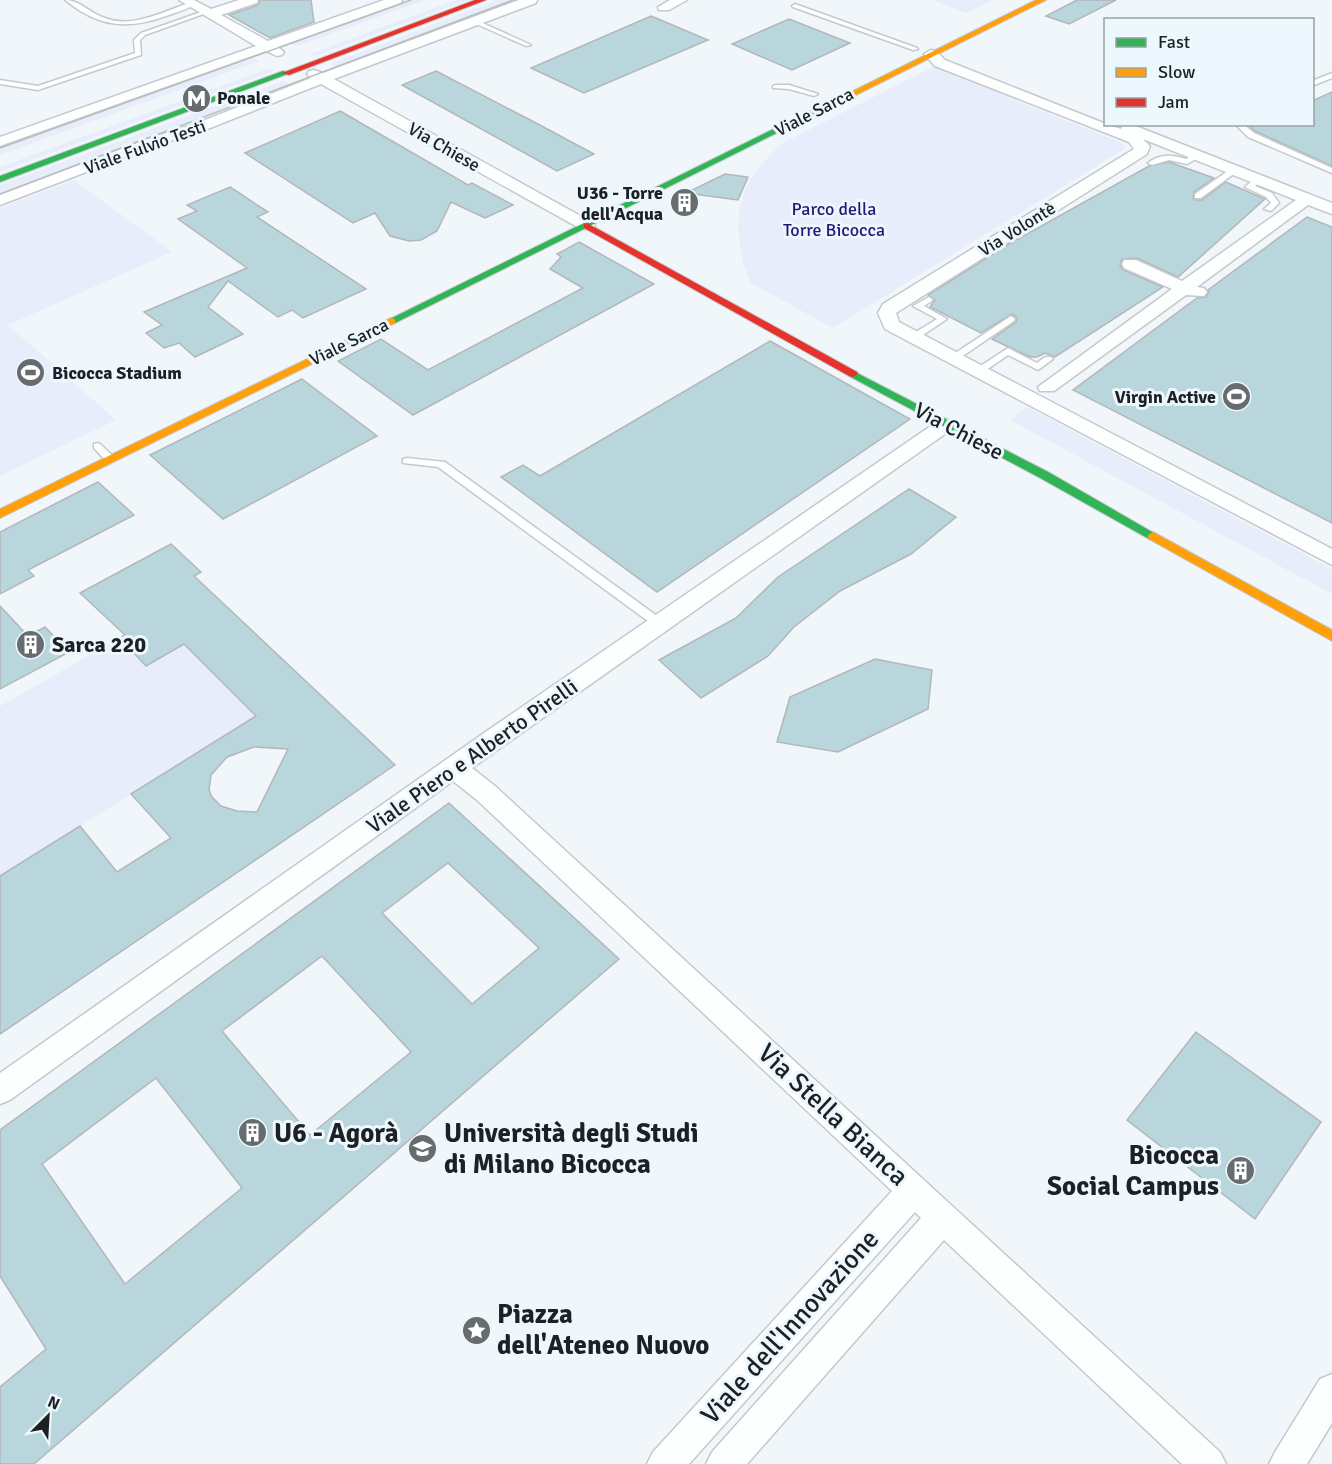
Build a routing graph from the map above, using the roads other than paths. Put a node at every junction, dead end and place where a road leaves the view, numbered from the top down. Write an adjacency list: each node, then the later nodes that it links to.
1 (68, 0): 10 (lane)
2 (252, 0): 14 (street)
3 (396, 0): 17 (street)
4 (442, 0): 13 (street)
5 (482, 0): 22 (street, Viale Fulvio Testi)
6 (531, 0): 15 (street, Viale Fulvio Testi)
7 (681, 0): 12 (street)
8 (1014, 0): 18 (street, Viale Sarca)
9 (1042, 0): 19 (street, Viale Sarca)
10 (189, 2): 14 (street)
11 (795, 6): 18 (lane)
12 (664, 7)
13 (417, 9)
14 (208, 13): 17 (street); 26 (lane)
15 (474, 21): 16 (lane); 25 (street, Viale Fulvio Testi)
16 (528, 45)
17 (267, 46): 20 (street); 35 (street)
18 (915, 49): 19 (street); 23 (street, Viale Sarca)
19 (931, 54): 31 (street); 32 (street); 51 (street, Viale Sarca)
20 (289, 55): 21 (street); 22 (street)
21 (270, 62)
22 (302, 67): 25 (street); 41 (street, Viale Fulvio Testi)
23 (875, 67)
24 (1332, 75): 27 (lane)
25 (322, 78): 44 (street, Viale Fulvio Testi); 49 (street, Via Chiese)
26 (0, 82)
27 (1314, 83)
28 (775, 87): 29 (lane)
29 (819, 92): 30 (street, Viale Sarca)
30 (792, 105)
31 (1104, 118)
32 (1104, 124)
33 (1240, 126): 40 (lane)
34 (1124, 131): 36 (street); 38 (street)
35 (0, 142)
36 (1177, 147): 37 (street); 38 (street)
37 (1199, 155): 38 (lane); 39 (street)
38 (1147, 157): 56 (street, Via Volontè)
39 (1235, 170): 42 (street); 43 (lane)
40 (1332, 171)
41 (0, 179)
42 (1259, 179): 47 (lane); 48 (street)
43 (1198, 196)
44 (0, 200)
45 (1302, 202): 53 (street)
46 (584, 207): 49 (street)
47 (1268, 209)
48 (1332, 209)
49 (566, 215): 50 (street); 51 (street)
50 (548, 225)
51 (587, 226): 61 (street, Via Chiese); 63 (street, Viale Sarca)
52 (1130, 264): 53 (street)
53 (1194, 293): 60 (street)
54 (929, 300): 56 (lane)
55 (1011, 319): 57 (lane)
56 (914, 337): 57 (street)
57 (954, 358): 59 (street)
58 (1048, 359): 59 (lane)
59 (979, 371): 66 (street)
60 (1047, 387)
61 (945, 425): 67 (street, Viale Piero e Alberto Pirelli); 68 (street, Via Chiese)
62 (97, 446): 63 (lane)
63 (110, 459): 65 (street, Viale Sarca)
64 (406, 461): 67 (lane)
65 (0, 514)
66 (1332, 558)
67 (660, 624): 69 (street, Viale Piero e Alberto Pirelli)
68 (1332, 636)
69 (455, 769): 70 (street, Viale Piero e Alberto Pirelli); 71 (street, Via Stella Bianca)
70 (0, 1090)
71 (914, 1190): 72 (street, Via Stella Bianca); 74 (street, Viale dell'Innovazione)
72 (943, 1217): 75 (street, Viale dell'Innovazione); 76 (street, Via Stella Bianca)
73 (1332, 1392): 77 (street)
74 (665, 1464)
75 (723, 1464)
76 (1208, 1464)
77 (1287, 1464)

